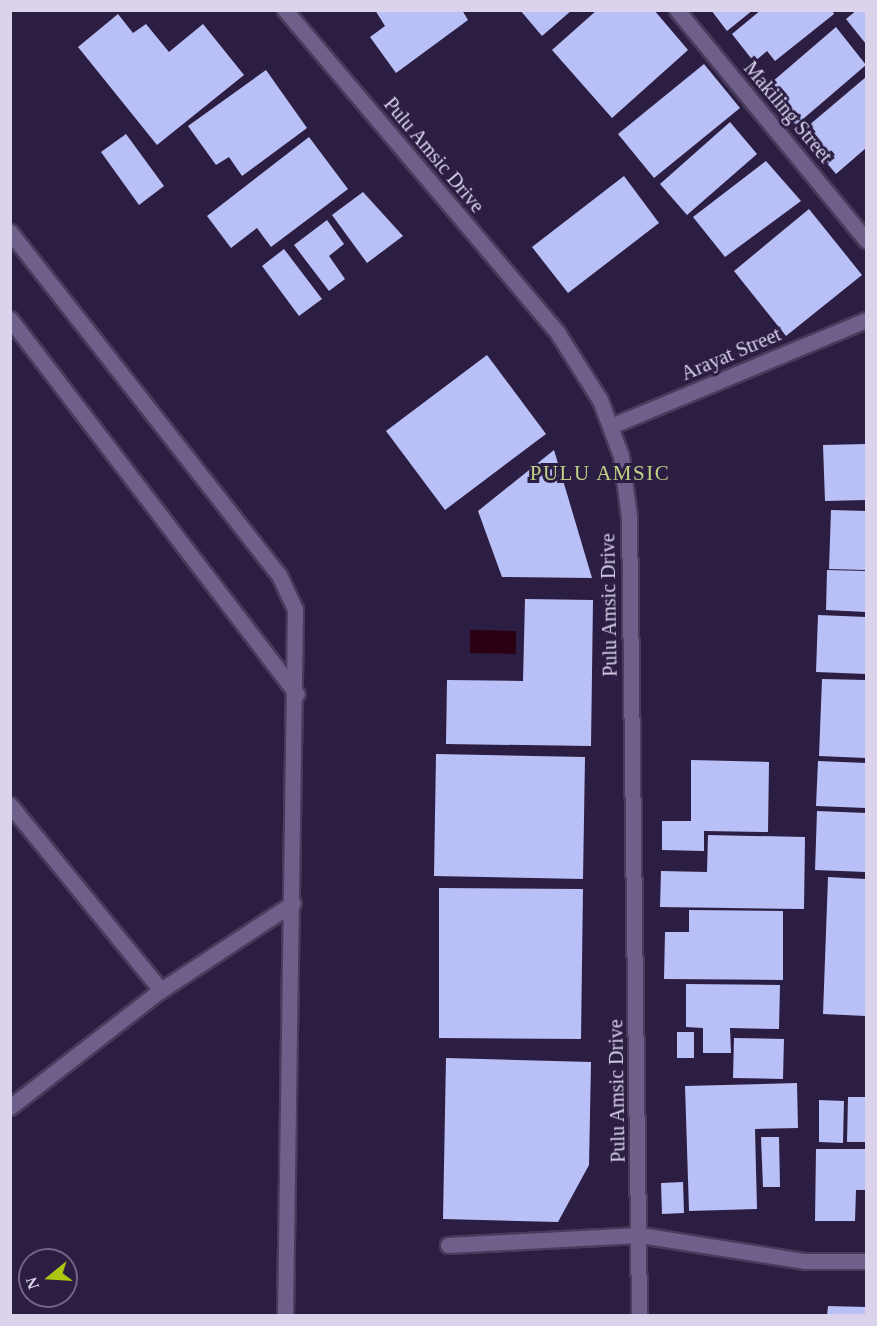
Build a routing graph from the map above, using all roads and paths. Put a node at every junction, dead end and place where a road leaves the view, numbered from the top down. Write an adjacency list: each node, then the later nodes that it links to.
1 (285, 10): 7 (street, Pulu Amsic Drive)
2 (677, 10): 4 (street, Makiling Street)
3 (10, 231): 8 (street)
4 (867, 240)
5 (10, 319): 8 (street)
6 (867, 320): 7 (street, Arayat Street)
7 (611, 426): 13 (street, Pulu Amsic Drive)
8 (297, 694): 10 (street)
9 (10, 806): 11 (street)
10 (292, 903): 11 (street); 16 (street)
11 (161, 990): 12 (street)
12 (10, 1107)
13 (640, 1235): 14 (street); 15 (street); 17 (street, Pulu Amsic Drive)
14 (448, 1245)
15 (867, 1261)
16 (285, 1316)
17 (639, 1316)

